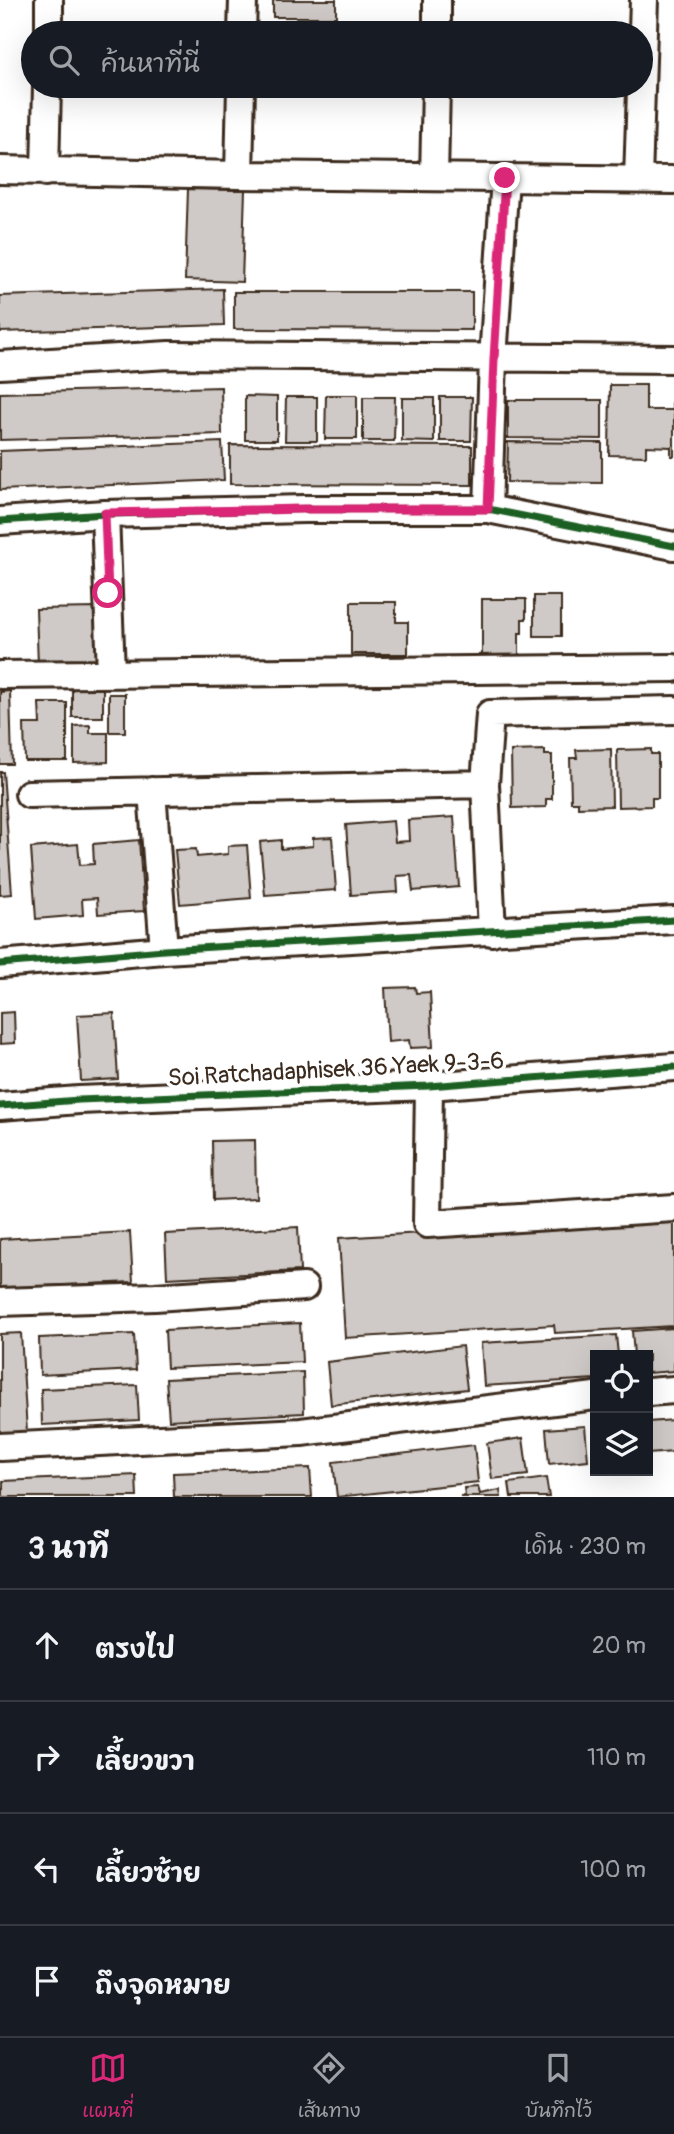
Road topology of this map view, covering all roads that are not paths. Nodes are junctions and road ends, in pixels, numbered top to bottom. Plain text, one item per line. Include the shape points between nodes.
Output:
1 (49, 0) edge
2 (243, 0) edge
3 (437, 0) edge
4 (643, 0) edge
5 (48, 21) edge
6 (242, 21) edge
7 (437, 21) edge
8 (642, 21) edge
9 (47, 98) edge
10 (241, 98) edge
11 (436, 98) edge
12 (640, 98) edge
13 (0, 170) edge
14 (46, 172) junction
15 (239, 176) junction
16 (434, 177) junction
17 (505, 178) junction
18 (638, 179) junction
19 (674, 180) edge
20 (494, 359) junction
21 (674, 359) edge
22 (0, 365) edge
23 (488, 509) junction
24 (105, 513) junction
25 (0, 521) edge
26 (674, 546) edge
27 (674, 668) edge
28 (111, 673) junction
29 (0, 675) edge
30 (674, 710) edge
31 (485, 784) junction
32 (152, 791) junction
33 (29, 794) dead end
34 (674, 920) edge
35 (492, 932) junction
36 (164, 950) junction
37 (0, 964) edge
38 (674, 1067) edge
39 (429, 1086) junction
40 (0, 1106) edge
41 (674, 1208) edge
42 (304, 1287) dead end
43 (0, 1301) edge
44 (674, 1390) edge
45 (653, 1392) edge
46 (590, 1397) edge
47 (0, 1447) edge

1 - 5 street
2 - 6 street
3 - 7 street
4 - 8 street
9 - 14 street
10 - 15 street
11 - 16 street
12 - 18 street
13 - 14 street
14 - 15 street
15 - 16 street
16 - 17 street
17 - 18 street
17 - 20 street
18 - 19 street
20 - 21 street
20 - 22 street via 169,355
20 - 23 street
23 - 24 street
23 - 26 street
24 - 25 street
24 - 28 street
27 - 28 street
28 - 29 street
30 - 31 street via 490,714
31 - 32 street
31 - 35 street
32 - 33 street
32 - 36 street
34 - 35 street
35 - 36 street
36 - 37 street
38 - 39 street, Soi Ratchadaphisek 36 Yaek 9-3-6
39 - 40 street, Soi Ratchadaphisek 36 Yaek 9-3-6
39 - 41 street via 427,1224
42 - 43 street
44 - 45 street
46 - 47 street via 301,1432

